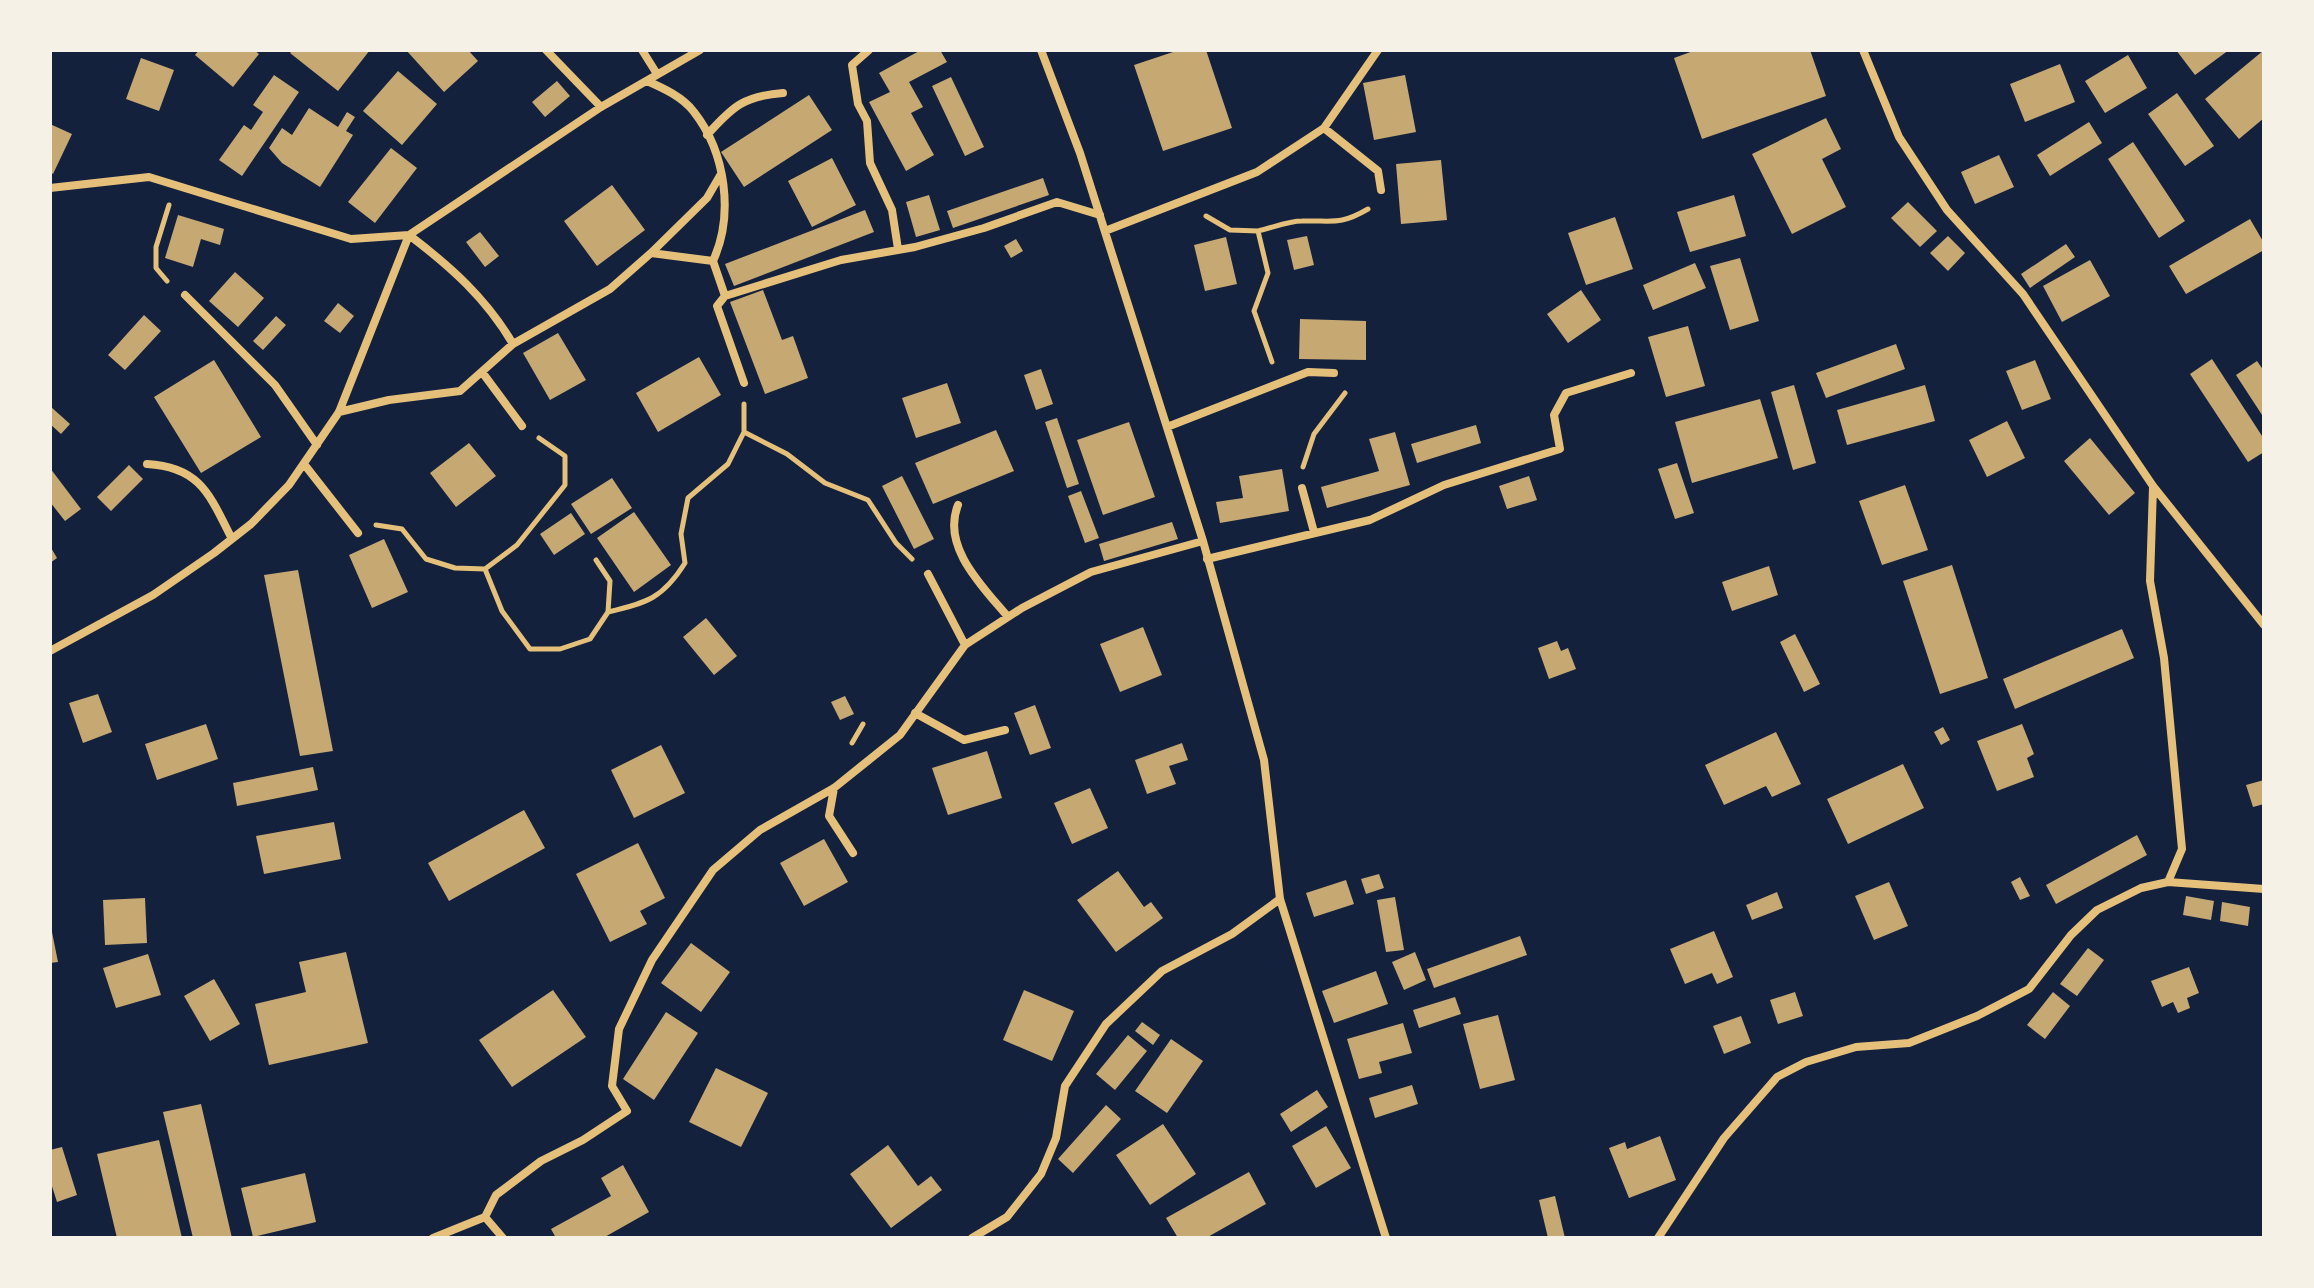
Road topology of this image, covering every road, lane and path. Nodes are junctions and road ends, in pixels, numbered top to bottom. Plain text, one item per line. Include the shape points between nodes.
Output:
1 (546, 50) edge
2 (642, 50) edge
3 (700, 50) edge
4 (869, 50) edge
5 (1041, 50) edge
6 (1378, 50) edge
7 (1863, 50) edge
8 (657, 74) junction
9 (647, 81) junction
10 (783, 93) dead end
11 (601, 107) junction
12 (1324, 128) junction
13 (707, 135) junction
14 (721, 174) junction
15 (176, 185) junction
16 (50, 188) edge
17 (1381, 190) joint
18 (1200, 196) junction
19 (1100, 215) junction
20 (1105, 231) junction
21 (1258, 231) junction
22 (409, 235) junction
23 (898, 249) junction
24 (651, 253) junction
25 (713, 261) junction
26 (185, 295) joint
27 (725, 296) junction
28 (513, 344) junction
29 (482, 372) junction
30 (1334, 373) joint
31 (1631, 373) dead end
32 (1279, 381) junction
33 (744, 383) joint
34 (339, 412) junction
35 (522, 426) joint
36 (1167, 427) junction
37 (744, 432) junction
38 (317, 445) junction
39 (147, 464) dead end
40 (304, 464) junction
41 (2153, 486) junction
42 (1302, 488) joint
43 (958, 505) dead end
44 (1314, 532) junction
45 (358, 533) joint
46 (232, 539) junction
47 (1203, 541) junction
48 (1207, 559) junction
49 (596, 560) dead end
50 (485, 569) junction
51 (928, 574) joint
52 (608, 612) junction
53 (1008, 617) junction
54 (2264, 625) edge
55 (965, 645) junction
56 (50, 651) edge
57 (915, 713) junction
58 (1005, 730) dead end
59 (834, 788) junction
60 (853, 853) dead end
61 (2168, 882) junction
62 (2264, 889) edge
63 (1280, 899) junction
64 (485, 1217) junction
65 (433, 1238) edge
66 (503, 1238) edge
67 (972, 1238) edge
68 (1386, 1238) edge
69 (1658, 1238) edge

1 - 11 street
2 - 8 street
3 - 8 street
4 - 23 street via 852,65 858,104 867,121 870,163 892,210
5 - 19 street
6 - 12 street
7 - 41 street via 1899,137 1947,210 2023,294
8 - 9 street
9 - 11 street
9 - 13 street via 693,110
10 - 13 street via 758,95 733,106
11 - 22 street
12 - 17 street via 1378,171
12 - 18 street via 1257,172
13 - 14 street
14 - 24 street via 707,198
14 - 25 street via 725,235
15 - 16 street via 149,177
15 - 22 street via 351,239
15 - 26 path via 156,247 156,268
17 - 21 path via 1381,200 1348,220 1300,220
18 - 20 street
18 - 21 path via 1207,220 1230,230
19 - 20 street
19 - 23 street via 1057,202 984,228
20 - 36 street
21 - 32 path via 1268,273 1254,311
22 - 28 street via 455,269 494,311
22 - 34 street
23 - 27 street via 841,260
24 - 25 street
24 - 28 street via 610,289
25 - 27 street
26 - 38 street via 275,385
27 - 33 street via 717,306
28 - 29 street
29 - 34 street via 460,391
29 - 35 street
30 - 32 street via 1308,372
30 - 42 path via 1347,391 1314,434 1301,472
31 - 44 street via 1566,393 1554,415 1560,449 1444,485 1370,520
32 - 36 street
33 - 37 path
34 - 38 street
35 - 50 path via 565,456 565,485 517,545
36 - 47 street
37 - 51 path via 787,454 825,483 868,500 896,543
37 - 52 path via 728,464 688,498 681,534 685,563 670,587 644,604
38 - 40 street
39 - 46 street via 173,465 206,489
40 - 45 street
40 - 46 street
41 - 54 street
41 - 61 street via 2150,581 2164,658 2182,849
42 - 44 street
43 - 53 street via 952,520 965,565
44 - 48 street
45 - 50 path via 374,525 402,529 426,559 455,568
46 - 56 street via 153,595
47 - 48 street
47 - 53 street via 1091,572
48 - 63 street via 1264,760
49 - 52 path via 610,581
50 - 52 path via 502,611 530,649 560,649 590,639
51 - 55 street
53 - 55 street
55 - 57 street
57 - 58 street via 964,740
57 - 59 street via 900,735
59 - 60 street via 829,816
59 - 64 street via 760,830 713,870 673,926 619,1029 612,1086 627,1111 541,1161 496,1195
61 - 62 street
61 - 69 street via 2141,888 2097,910 2029,989 1977,1016 1909,1043 1856,1047 1777,1077 1724,1138
63 - 67 street via 1232,934 1162,971 1106,1024 1065,1086 1056,1138 1041,1174 1007,1217
63 - 68 street
64 - 65 street
64 - 66 street

